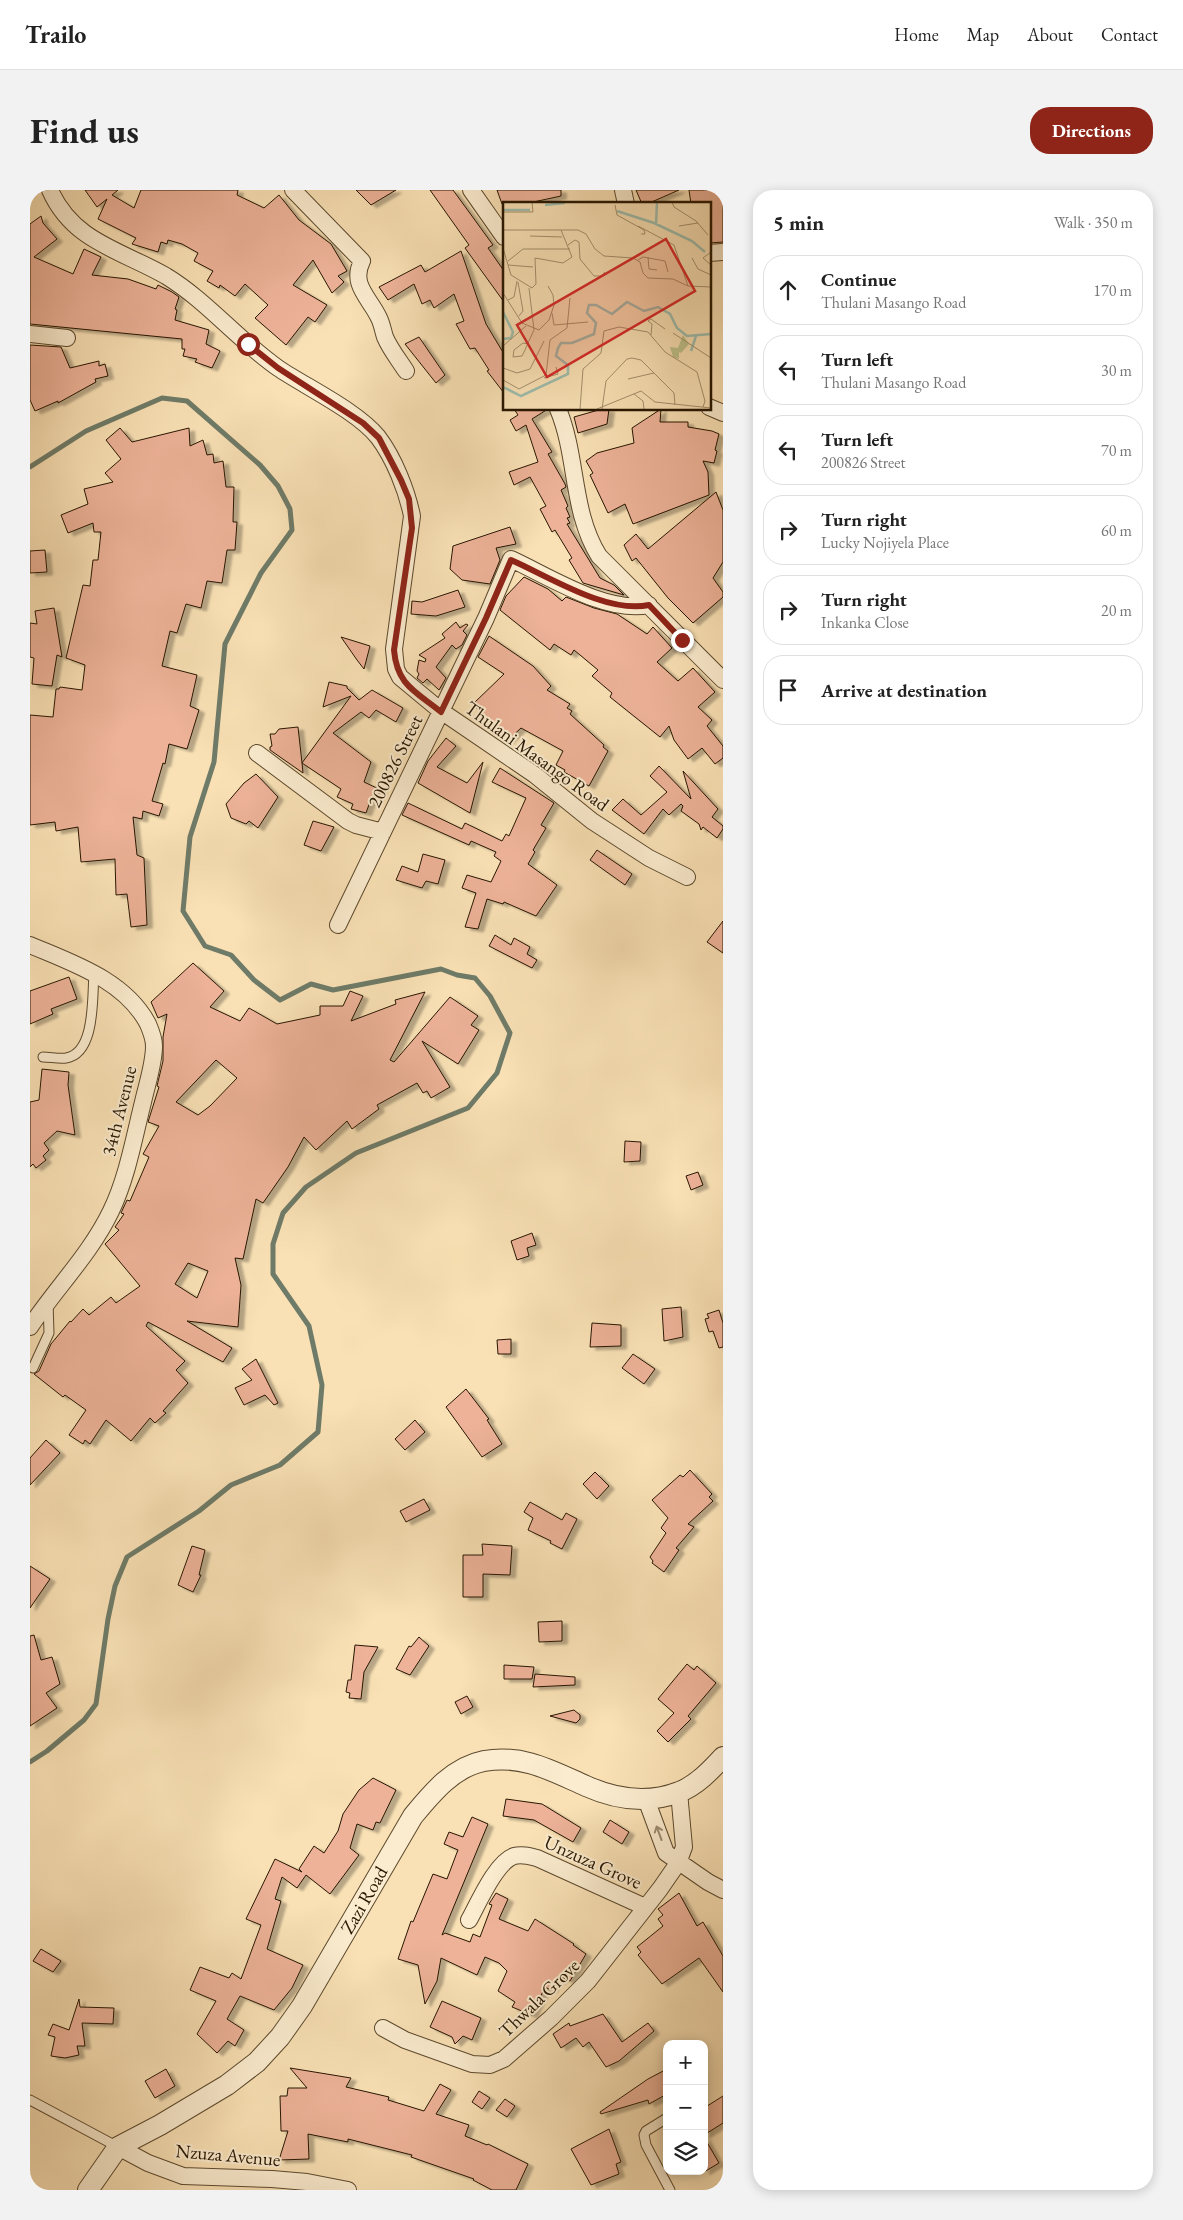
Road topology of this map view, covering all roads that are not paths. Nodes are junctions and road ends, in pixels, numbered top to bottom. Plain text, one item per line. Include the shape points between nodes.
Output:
1 (50, 190) edge
2 (292, 190) edge
3 (471, 190) edge
4 (503, 236) edge
5 (723, 252) edge
6 (710, 253) edge
7 (30, 334) edge
8 (67, 338) dead end
9 (406, 371) dead end
10 (710, 407) edge
11 (558, 410) edge
12 (723, 413) edge
13 (649, 605) junction
14 (723, 680) edge
15 (441, 712) junction
16 (257, 753) dead end
17 (383, 832) junction
18 (687, 877) dead end
19 (338, 925) dead end
20 (30, 945) edge
21 (94, 974) junction
22 (43, 1057) dead end
23 (48, 1302) junction
24 (30, 1326) edge
25 (33, 1368) dead end
26 (723, 1757) edge
27 (679, 1792) junction
28 (646, 1799) junction
29 (678, 1863) junction
30 (723, 1890) edge
31 (645, 1907) junction
32 (469, 1920) dead end
33 (383, 2028) dead end
34 (30, 2100) edge
35 (663, 2120) edge
36 (118, 2147) junction
37 (88, 2190) edge
38 (348, 2190) edge
39 (670, 2190) edge

1 - 15 street, Thulani Masango Road via 66,217 84,234 168,277 262,356 363,423 379,438 401,480 412,516 394,650 396,669 406,683
2 - 9 street via 362,261 358,268 359,285 380,318 388,342
3 - 4 street
5 - 6 street
7 - 8 street
10 - 12 street
11 - 13 street via 571,450 581,513 592,544 599,556
13 - 14 street
13 - 15 street, 200826 Street via 636,608 605,603 511,560
15 - 17 street, 200826 Street
15 - 18 street, Thulani Masango Road via 535,775 592,821 649,858
16 - 17 street via 348,821
17 - 19 street, 200826 Street
20 - 21 street, 34th Avenue
21 - 22 lane via 88,1036 82,1047 67,1058
21 - 23 street, 34th Avenue via 120,991 144,1017 152,1034 152,1062 131,1152 111,1211
23 - 24 street, 34th Avenue
23 - 25 lane via 49,1333
26 - 27 street via 706,1774
27 - 28 street, Zazi Road
27 - 29 street, Thwala Grove via 684,1847
29 -> 28 street via 666,1854
28 - 36 street, Zazi Road via 609,1795 541,1765 513,1760 483,1761 455,1774 434,1791 413,1816 302,2006 280,2037 257,2062 227,2085
29 - 30 street
29 - 31 street, Thwala Grove
31 - 32 street, Unzuza Grove via 523,1854 502,1865
31 - 33 street, Thwala Grove via 588,1981 504,2059 490,2064 472,2064 405,2040
34 - 36 lane, Nzuza Avenue
35 - 39 lane via 644,2135
36 - 37 street
36 - 38 street, Nzuza Avenue via 183,2176 272,2179

